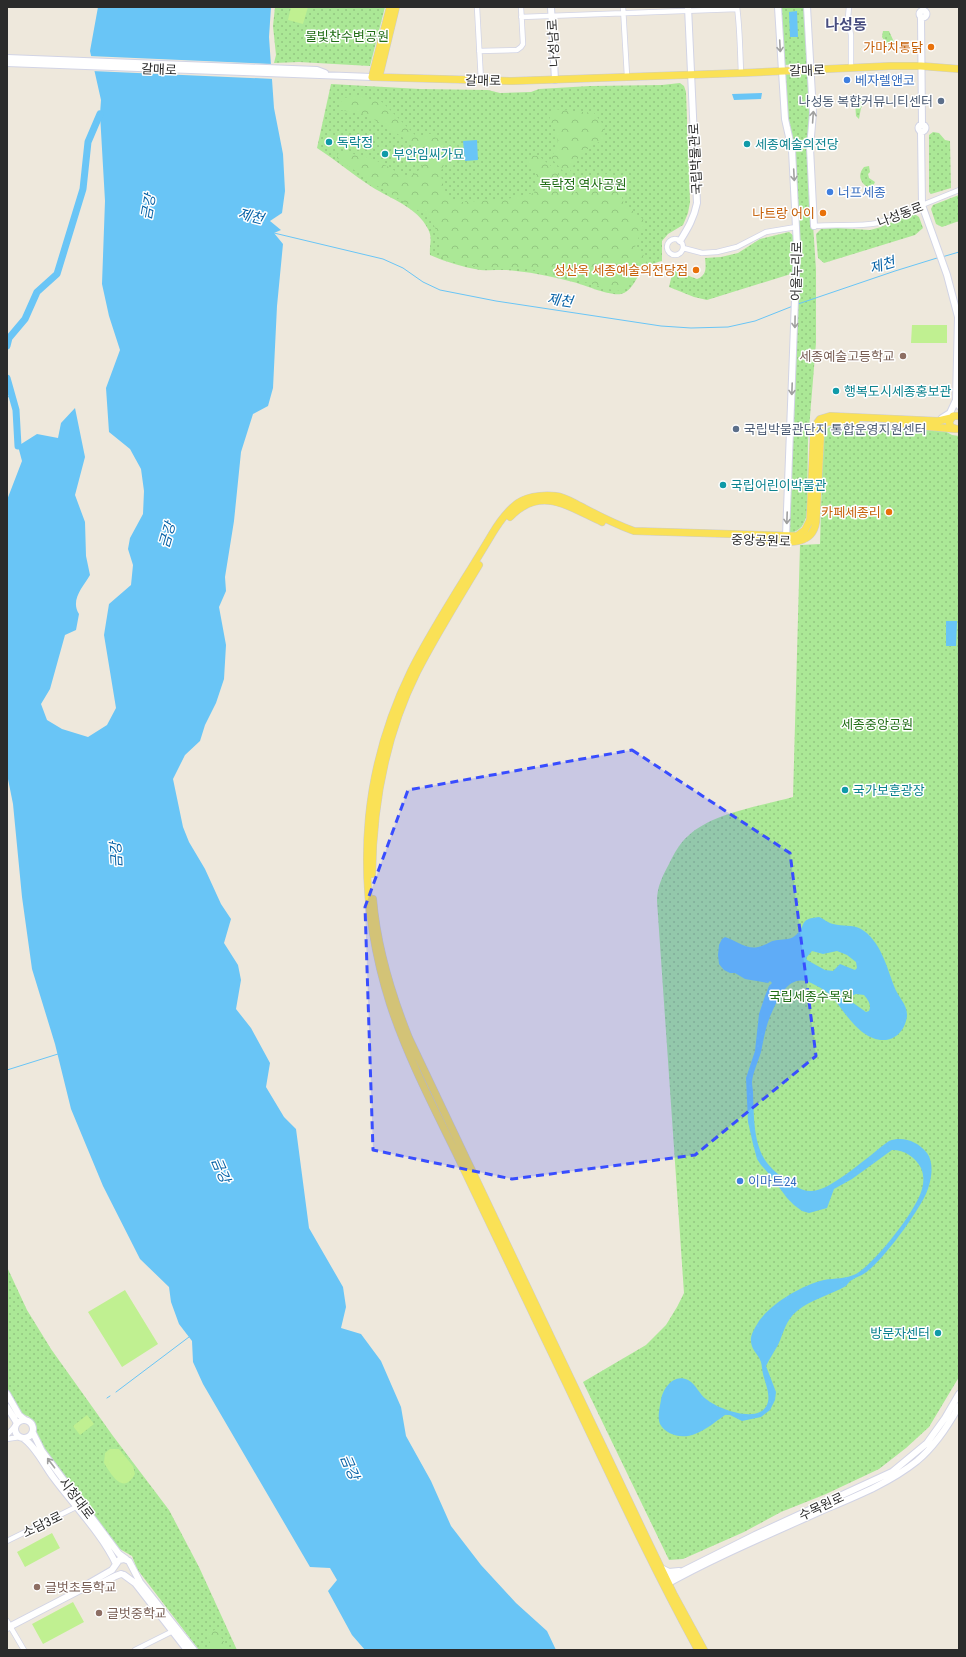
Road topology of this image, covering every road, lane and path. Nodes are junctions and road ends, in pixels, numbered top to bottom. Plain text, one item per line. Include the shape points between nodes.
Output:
1 (390, 7) edge
2 (396, 7) edge
3 (477, 7) edge
4 (521, 7) edge
5 (551, 7) edge
6 (623, 7) edge
7 (778, 7) edge
8 (807, 7) edge
9 (849, 7) edge
10 (737, 8) edge
11 (688, 9) edge
12 (921, 12) edge
13 (624, 14) junction
14 (552, 15) junction
15 (521, 17) junction
16 (479, 51) junction
17 (7, 58) edge
18 (7, 63) edge
19 (921, 66) junction
20 (851, 68) junction
21 (959, 69) edge
22 (782, 70) junction
23 (811, 70) junction
24 (317, 73) junction
25 (741, 73) junction
26 (691, 74) junction
27 (627, 76) junction
28 (376, 77) junction
29 (555, 80) junction
30 (481, 81) junction
31 (959, 190) edge
32 (922, 206) junction
33 (814, 226) joint
34 (796, 228) junction
35 (680, 240) junction
36 (683, 248) junction
37 (957, 403) edge
38 (955, 416) edge
39 (936, 420) junction
40 (955, 428) edge
41 (542, 498) junction
42 (494, 535) junction
43 (786, 536) junction
44 (7, 1394) edge
45 (959, 1394) edge
46 (959, 1406) edge
47 (7, 1407) edge
48 (24, 1419) junction
49 (16, 1425) junction
50 (33, 1433) junction
51 (7, 1435) edge
52 (22, 1438) junction
53 (7, 1439) edge
54 (76, 1507) junction
55 (7, 1541) edge
56 (126, 1559) junction
57 (116, 1565) junction
58 (131, 1566) junction
59 (661, 1568) junction
60 (682, 1573) junction
61 (123, 1574) junction
62 (665, 1583) junction
63 (84, 1588) junction
64 (674, 1595) junction
65 (8, 1625) edge
66 (173, 1631) junction
67 (24, 1650) edge
68 (135, 1650) edge
69 (187, 1650) edge
70 (194, 1650) edge
71 (698, 1650) edge
72 (704, 1650) edge

1 - 28 main road
2 - 28 main road
3 - 16 street
4 - 15 street
5 - 14 street, 나성남로
6 - 13 street
7 -> 22 street, 어울누리로
8 - 23 street, 어울누리로
9 - 20 street
10 - 11 street
10 - 25 street
11 - 13 street
11 - 26 street, 국립박물관로
12 - 19 street
13 - 14 street
13 - 27 street
14 - 15 street
14 - 29 street, 나성남로
15 - 16 street via 521,47 517,50
16 - 30 street
17 - 24 street, 갈매로
18 - 24 street, 갈매로
19 - 20 main road, 갈매로
19 - 21 main road, 갈매로
19 - 32 street via 922,125 918,129 921,132
20 - 23 main road, 갈매로
22 - 23 main road, 갈매로
22 - 25 main road, 갈매로
22 -> 34 street, 어울누리로 via 785,119 792,150
33 -> 23 street, 어울누리로 via 810,148 814,113
24 - 28 street, 갈매로
25 - 26 main road, 갈매로
26 - 27 main road, 갈매로
26 - 35 street, 국립박물관로 via 697,203 695,215
27 - 29 main road, 갈매로
28 - 30 main road, 갈매로
29 - 30 main road, 갈매로
31 - 32 street, 나성동로
32 - 33 street, 나성동로 via 878,223
32 - 37 street via 939,251 958,317
34 - 36 street via 766,232 737,247 717,252
34 -> 43 street, 어울누리로
35 - 36 street
35 - 36 street via 671,240 668,249 670,253 675,254 680,253
37 - 38 street
37 - 39 street via 948,416
38 - 39 main road, 중앙공원로 via 942,421
38 - 40 main road via 949,422
39 - 43 main road, 중앙공원로 via 830,416 820,419 814,427 810,520 801,534
40 - 41 main road, 중앙공원로 via 914,423 830,421 823,424 820,434 815,527 809,537 801,541 633,534 622,532 565,504
41 - 42 main road via 504,519
41 - 43 main road, 중앙공원로 via 557,496 618,526 634,531
42 - 59 main road via 417,673 387,750 377,797 372,850 372,878 379,942 396,1006 422,1069
42 - 62 main road via 412,670 382,749 373,789 367,849 369,907 374,943 391,1007 418,1072
44 - 48 street
45 - 60 street, 수목원로 via 946,1418 927,1443 892,1472
46 - 60 street, 수목원로 via 943,1434 931,1447 918,1460 889,1480
47 - 49 street
48 - 49 street
48 - 50 street via 33,1425
49 - 51 street
49 - 52 street via 15,1433
50 - 52 street via 30,1437
56 -> 50 street, 시청대로 via 118,1554 46,1457
52 - 53 street
52 - 54 street, 시청대로 via 29,1443
54 - 55 street, 소담3로
54 - 57 street, 시청대로 via 107,1548
56 - 57 street via 119,1560
56 - 58 street
57 - 61 street via 117,1571
57 - 63 street
58 - 61 street via 129,1572
58 - 70 street via 140,1582
59 - 60 street via 669,1572
59 - 62 main road
60 - 62 street, 수목원로
60 - 64 street via 674,1584
61 - 63 street via 89,1589
61 - 66 street via 135,1583
62 - 64 main road
62 - 71 main road
63 - 65 street
64 - 72 main road
65 - 67 street
66 - 68 street
66 - 69 street

